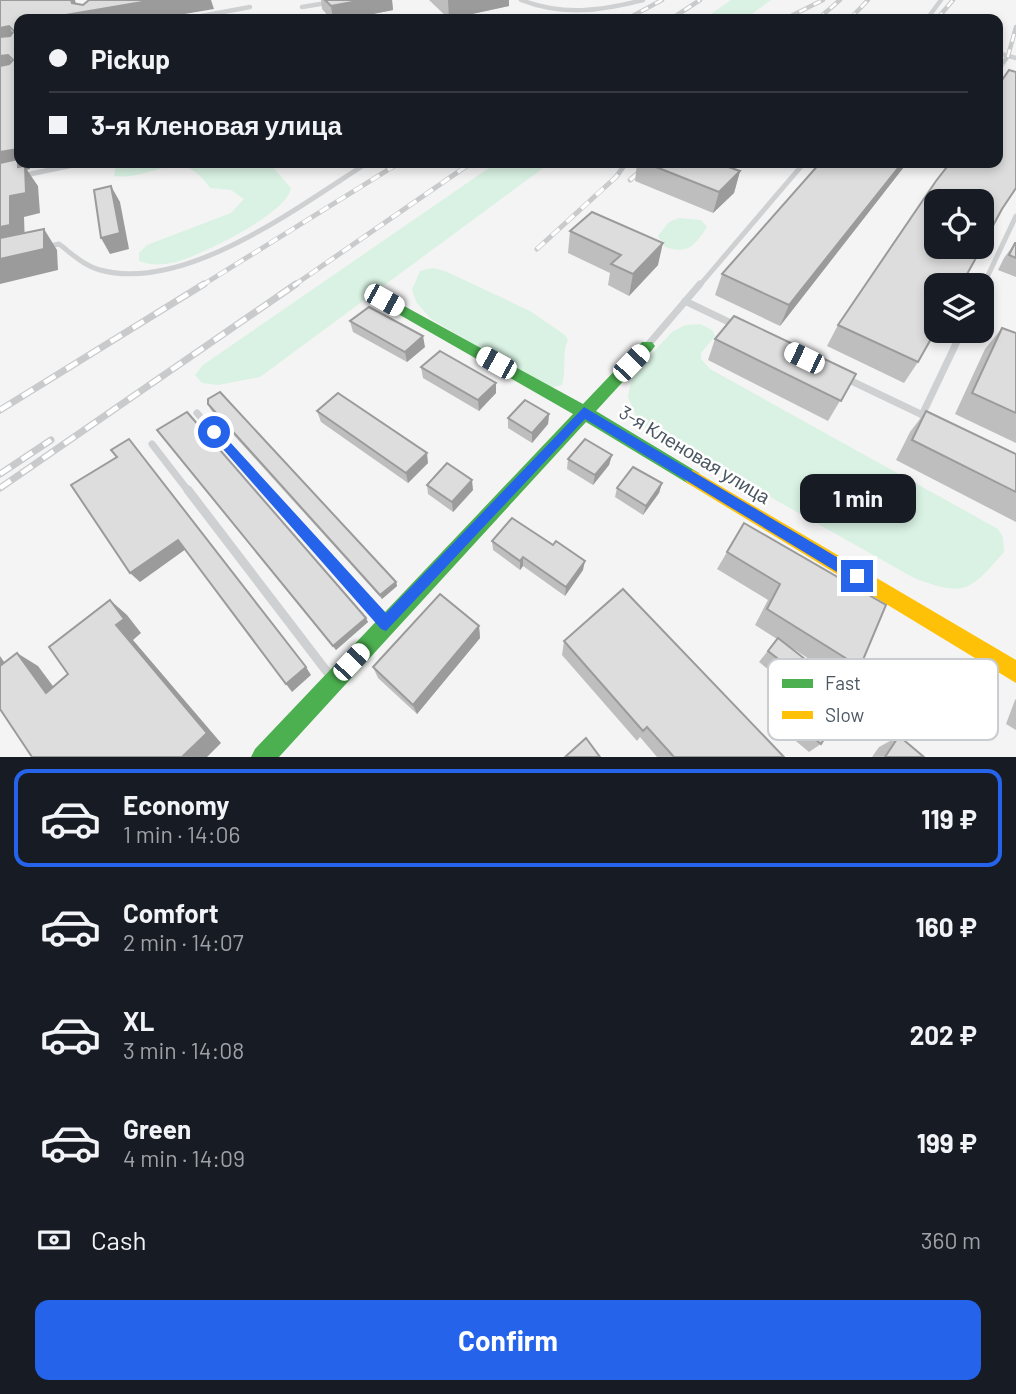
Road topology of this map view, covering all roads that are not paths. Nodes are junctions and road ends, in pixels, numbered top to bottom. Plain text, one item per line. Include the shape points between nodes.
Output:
1 (345, 0) edge
2 (521, 0) edge
3 (643, 0) edge
4 (302, 6) dead end
5 (250, 7) dead end
6 (212, 14) edge
7 (59, 168) edge
8 (359, 168) edge
9 (800, 168) edge
10 (12, 178) edge
11 (1015, 220) edge
12 (35, 249) edge
13 (989, 273) edge
14 (384, 300) dead end
15 (685, 302) junction
16 (747, 331) edge
17 (956, 343) edge
18 (647, 346) joint
19 (835, 373) edge
20 (584, 412) junction
21 (197, 413) dead end
22 (922, 415) junction
23 (934, 421) edge
24 (152, 444) dead end
25 (386, 624) junction
26 (994, 659) edge
27 (998, 661) edge
28 (1016, 672) edge
29 (334, 681) junction
30 (263, 757) edge

1 - 4 lane
2 - 3 lane via 556,12 610,9
5 - 6 lane
7 - 10 lane
8 - 12 lane via 270,224 174,269 131,275 100,270 59,244
9 - 15 lane
11 - 13 lane
14 - 20 street, 3-я Кленовая улица
15 - 16 lane
15 - 18 lane
17 - 22 lane
18 - 20 street
19 - 22 lane
20 - 25 street
20 - 26 street, 3-я Кленовая улица
21 - 25 lane
22 - 23 lane
24 - 29 lane
25 - 29 street
27 - 28 street, 3-я Кленовая улица
29 - 30 street

